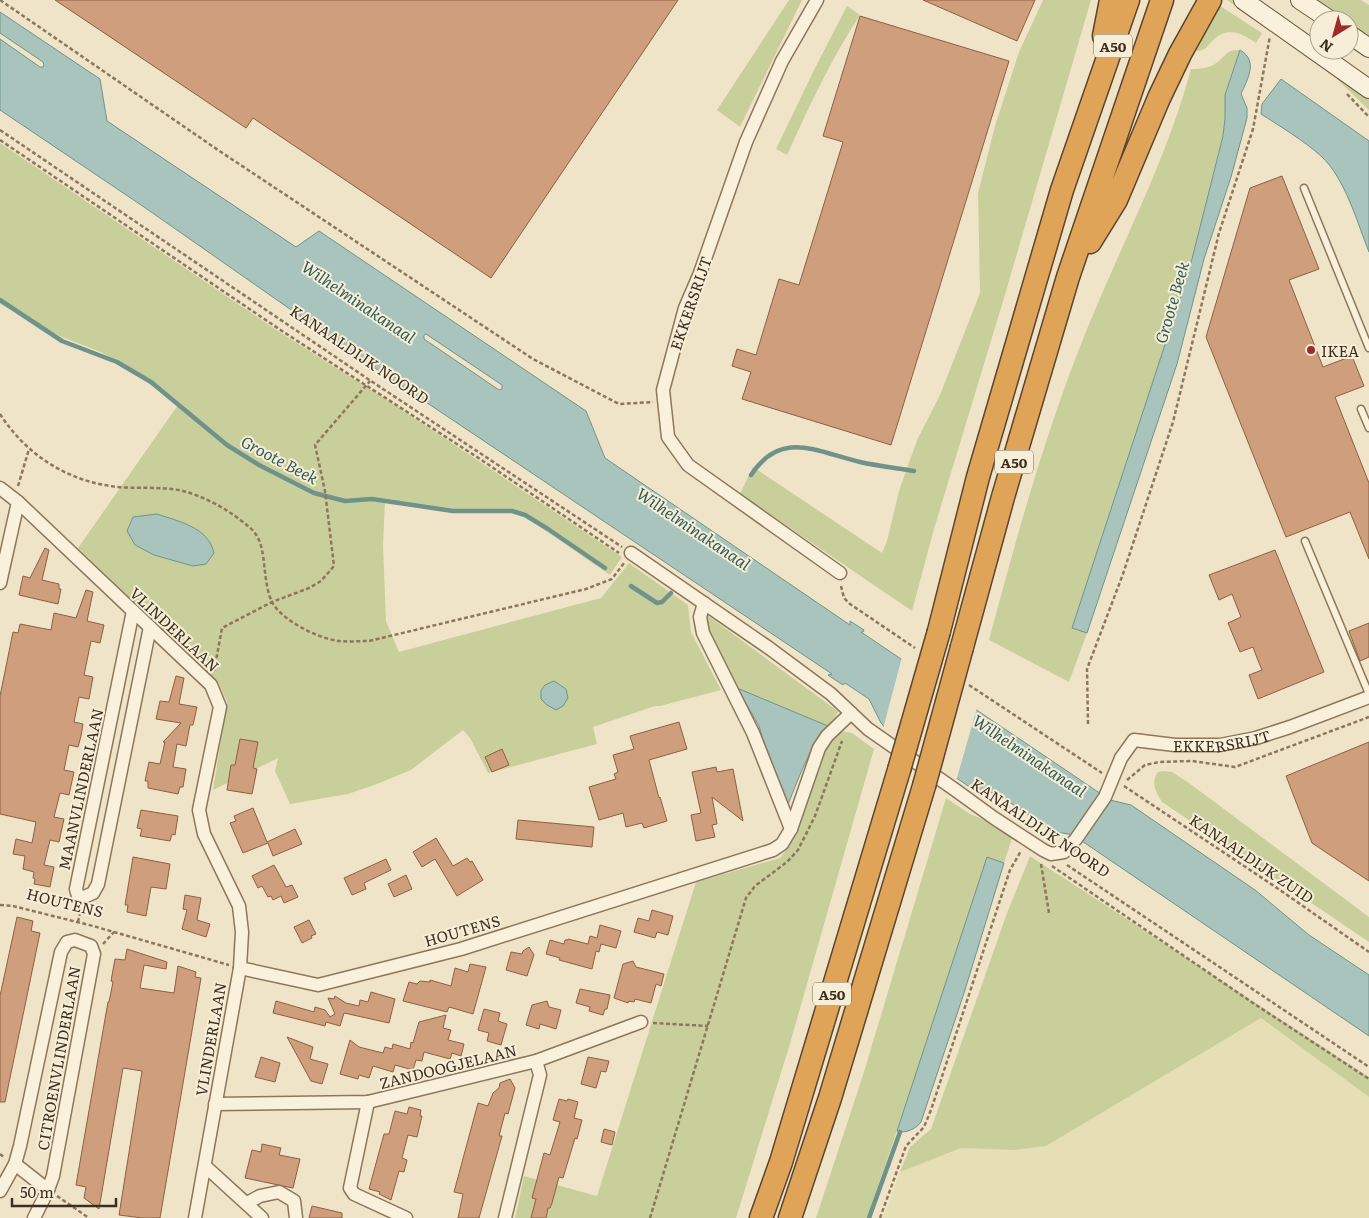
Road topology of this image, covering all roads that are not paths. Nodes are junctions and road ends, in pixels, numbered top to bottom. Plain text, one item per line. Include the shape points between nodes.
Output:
1 (817, 0) edge
2 (1111, 0) edge
3 (1128, 0) edge
4 (1162, 0) edge
5 (1243, 0) edge
6 (1300, 0) edge
7 (1205, 8) edge
8 (1315, 10) edge
9 (1369, 89) edge
10 (1096, 92) junction
11 (1304, 188) dead end
12 (1068, 277) junction
13 (1369, 348) edge
14 (1361, 409) dead end
15 (1369, 428) edge
16 (0, 489) edge
17 (16, 500) junction
18 (1305, 541) dead end
19 (626, 555) road end
20 (840, 573) dead end
21 (0, 583) edge
22 (704, 603) junction
23 (133, 611) junction
24 (150, 627) junction
25 (1369, 696) edge
26 (851, 714) junction
27 (791, 829) junction
28 (1047, 852) joint
29 (240, 968) junction
30 (641, 1022) road end
31 (536, 1061) junction
32 (368, 1102) junction
33 (215, 1104) junction
34 (14, 1164) junction
35 (205, 1166) junction
36 (48, 1190) junction
37 (0, 1191) edge
38 (247, 1203) junction
39 (34, 1218) edge
40 (195, 1218) edge
41 (262, 1218) edge
42 (296, 1218) edge
43 (406, 1218) edge
44 (505, 1218) edge
45 (762, 1218) edge
46 (790, 1218) edge

1 - 20 street, EKKERSRIJT via 782,61 746,142 685,308 663,390 668,436 688,466
2 - 10 highway, A50
3 - 10 highway, A50
4 - 12 highway, A50
5 - 9 main road
6 - 8 main road
7 - 12 highway, A50 via 1163,89 1116,200
10 - 45 highway, A50, bridge via 1062,190 978,478 899,770
11 - 13 lane
12 - 46 highway, A50, bridge via 1003,497 924,786 830,1098
14 - 15 lane
16 - 17 street, VLINDERLAAN
17 - 21 street
17 - 23 street, VLINDERLAAN
18 - 25 lane
19 - 22 street, KANAALDIJK NOORD
22 - 26 street, KANAALDIJK NOORD via 832,694
22 - 27 street via 700,617 703,633 752,732
23 - 24 street, VLINDERLAAN
23 - 24 street, MAANVLINDERLAAN via 76,888 78,896 84,897 93,892 98,884
24 - 29 street, VLINDERLAAN via 211,685 220,707 199,810 204,834 239,906 242,932
25 - 28 street, EKKERSRIJT via 1290,727 1220,745 1175,745 1134,740 1121,758 1105,797 1076,839 1064,852
26 - 27 street, HOUTENS via 819,748
26 - 28 street, KANAALDIJK NOORD via 1027,841
27 - 29 street, HOUTENS via 782,844 773,850 461,948 318,985
29 - 33 street, VLINDERLAAN
30 - 31 street, ZANDOOGJELAAN
31 - 32 street, ZANDOOGJELAAN
31 - 44 street, ZANDOOGJELAAN via 540,1075
32 - 33 street, ZANDOOGJELAAN
32 - 43 street, ZANDOOGJELAAN via 350,1188 354,1194
33 - 35 street, VLINDERLAAN
34 - 36 street
34 - 36 street, CITROENVLINDERLAAN via 61,952 67,942 76,940 91,946 94,954
34 - 37 street, CITROENVLINDERLAAN
35 - 38 street
35 - 40 street, VLINDERLAAN
36 - 39 street, CITROENVLINDERLAAN
38 - 41 street
38 - 42 street via 279,1192 294,1201

